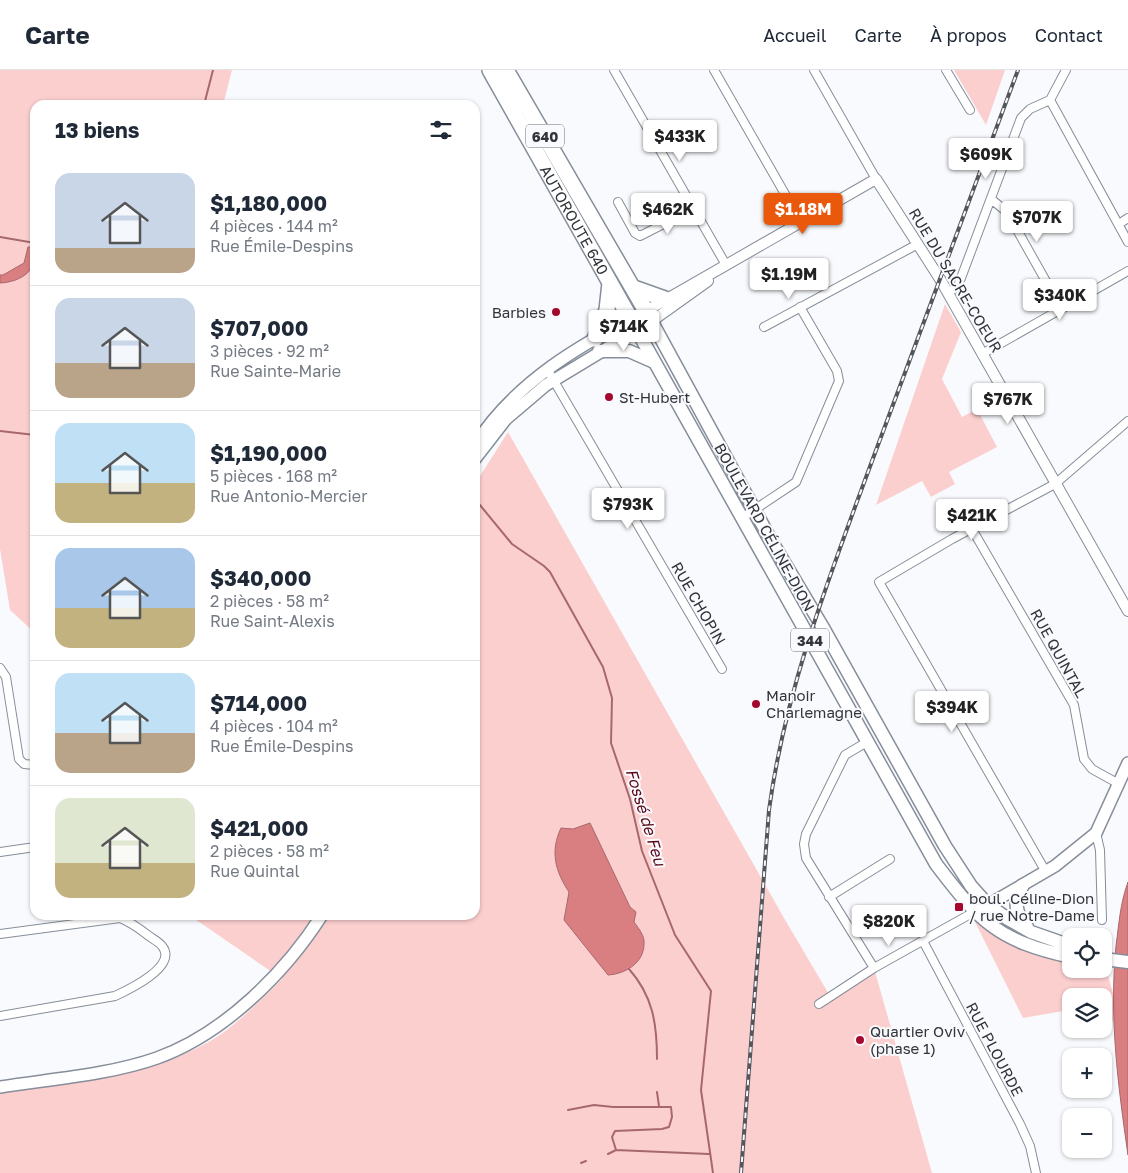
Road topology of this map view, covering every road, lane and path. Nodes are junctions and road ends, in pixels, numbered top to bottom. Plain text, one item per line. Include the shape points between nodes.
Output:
1 (490, 70) edge
2 (506, 70) edge
3 (614, 70) edge
4 (714, 70) edge
5 (814, 70) edge
6 (946, 70) edge
7 (1066, 70) edge
8 (1050, 100) junction
9 (970, 110) dead end
10 (876, 179) junction
11 (992, 199) junction
12 (618, 202) dead end
13 (694, 209) junction
14 (1128, 218) edge
15 (801, 222) junction
16 (1119, 224) junction
17 (1128, 242) edge
18 (918, 244) junction
19 (722, 268) junction
20 (1128, 271) edge
21 (610, 283) junction
22 (634, 288) junction
23 (948, 293) junction
24 (665, 300) junction
25 (800, 307) junction
26 (1060, 308) junction
27 (649, 316) junction
28 (634, 324) junction
29 (764, 327) dead end
30 (597, 345) junction
31 (982, 354) junction
32 (654, 362) junction
33 (547, 368) junction
34 (554, 379) junction
35 (509, 409) junction
36 (1128, 422) edge
37 (480, 440) edge
38 (480, 452) edge
39 (1055, 484) junction
40 (755, 511) junction
41 (742, 518) junction
42 (972, 529) junction
43 (1128, 612) edge
44 (0, 668) edge
45 (722, 669) dead end
46 (867, 742) junction
47 (1128, 763) edge
48 (30, 765) edge
49 (1119, 784) junction
50 (1096, 834) junction
51 (30, 848) edge
52 (0, 852) edge
53 (890, 859) dead end
54 (1046, 872) junction
55 (1023, 885) junction
56 (829, 897) junction
57 (988, 905) junction
58 (974, 912) junction
59 (105, 920) edge
60 (127, 920) edge
61 (318, 920) edge
62 (1102, 920) dead end
63 (0, 934) edge
64 (923, 941) junction
65 (1062, 943) edge
66 (1062, 943) edge
67 (1062, 954) edge
68 (1112, 960) edge
69 (1128, 962) edge
70 (874, 968) junction
71 (819, 1004) dead end
72 (0, 1016) edge
73 (0, 1087) edge
74 (1036, 1173) edge

1 - 21 highway, AUTOROUTE 640 / 640
2 - 22 highway, AUTOROUTE 640 / 640
3 - 13 street
4 - 15 street
5 - 10 street, RUE DU SACRE-COEUR
6 - 9 street
7 - 8 street
8 - 11 street via 1030,109 1021,118
8 - 16 street
10 - 15 street
10 - 18 street, RUE DU SACRE-COEUR
11 - 23 street via 958,286
11 - 26 street via 1007,212
12 - 13 street via 638,235 645,235
13 - 19 street
14 - 16 street
15 - 19 street
16 - 17 street
18 - 23 street, RUE DU SACRE-COEUR
18 - 25 street
19 - 24 street
19 - 27 street via 691,295
20 - 26 street
21 - 28 highway, AUTOROUTE 640 / 640
21 - 30 highway via 608,310
22 - 24 highway
22 - 27 highway, AUTOROUTE 640 / 640
23 - 31 street, RUE DU SACRE-COEUR
24 - 27 street
25 - 29 street
25 - 40 street via 837,371 839,381 798,480
26 - 31 street
27 - 28 main road
27 - 40 main road, BOULEVARD CÉLINE-DION / 344
28 - 30 main road
28 - 32 main road, BOULEVARD CÉLINE-DION
30 - 32 main road via 632,351
30 - 33 main road
30 - 34 main road
31 - 39 street, RUE DU SACRE-COEUR
32 - 41 main road, BOULEVARD CÉLINE-DION / 344
33 - 34 street, RUE CHOPIN
33 - 35 main road
34 - 35 main road
34 - 45 street, RUE CHOPIN
35 - 37 main road
35 - 38 main road
36 - 39 street
39 - 42 street
39 - 43 street, RUE DU SACRE-COEUR
40 - 41 street
40 - 57 main road, BOULEVARD CÉLINE-DION / 344 via 945,846 971,886
41 - 46 main road, BOULEVARD CÉLINE-DION / 344
42 - 49 street, RUE QUINTAL via 1074,705 1084,759 1092,769
42 - 54 street via 879,582
44 - 48 street via 6,677 19,759
46 - 56 street via 845,756 806,834 806,858
46 - 58 main road, BOULEVARD CÉLINE-DION / 344 via 936,864
47 - 49 main road
49 - 50 main road
50 - 54 main road
50 - 62 street via 1100,850
51 - 52 street
53 - 56 street
54 - 55 main road
55 - 57 main road
55 - 66 main road via 1015,903 1019,918 1028,927
56 - 70 street
57 - 58 main road
57 - 65 main road, BOULEVARD CÉLINE-DION via 1031,932
58 - 64 street
58 - 67 main road, BOULEVARD CÉLINE-DION via 1016,941
59 - 63 street
60 - 72 street via 162,945 164,959 154,974 115,996
61 - 73 main road via 257,994 188,1044 158,1058 135,1064
64 - 70 street
64 - 74 street, RUE PLOURDE via 1020,1124 1030,1146
68 - 69 main road
70 - 71 street

